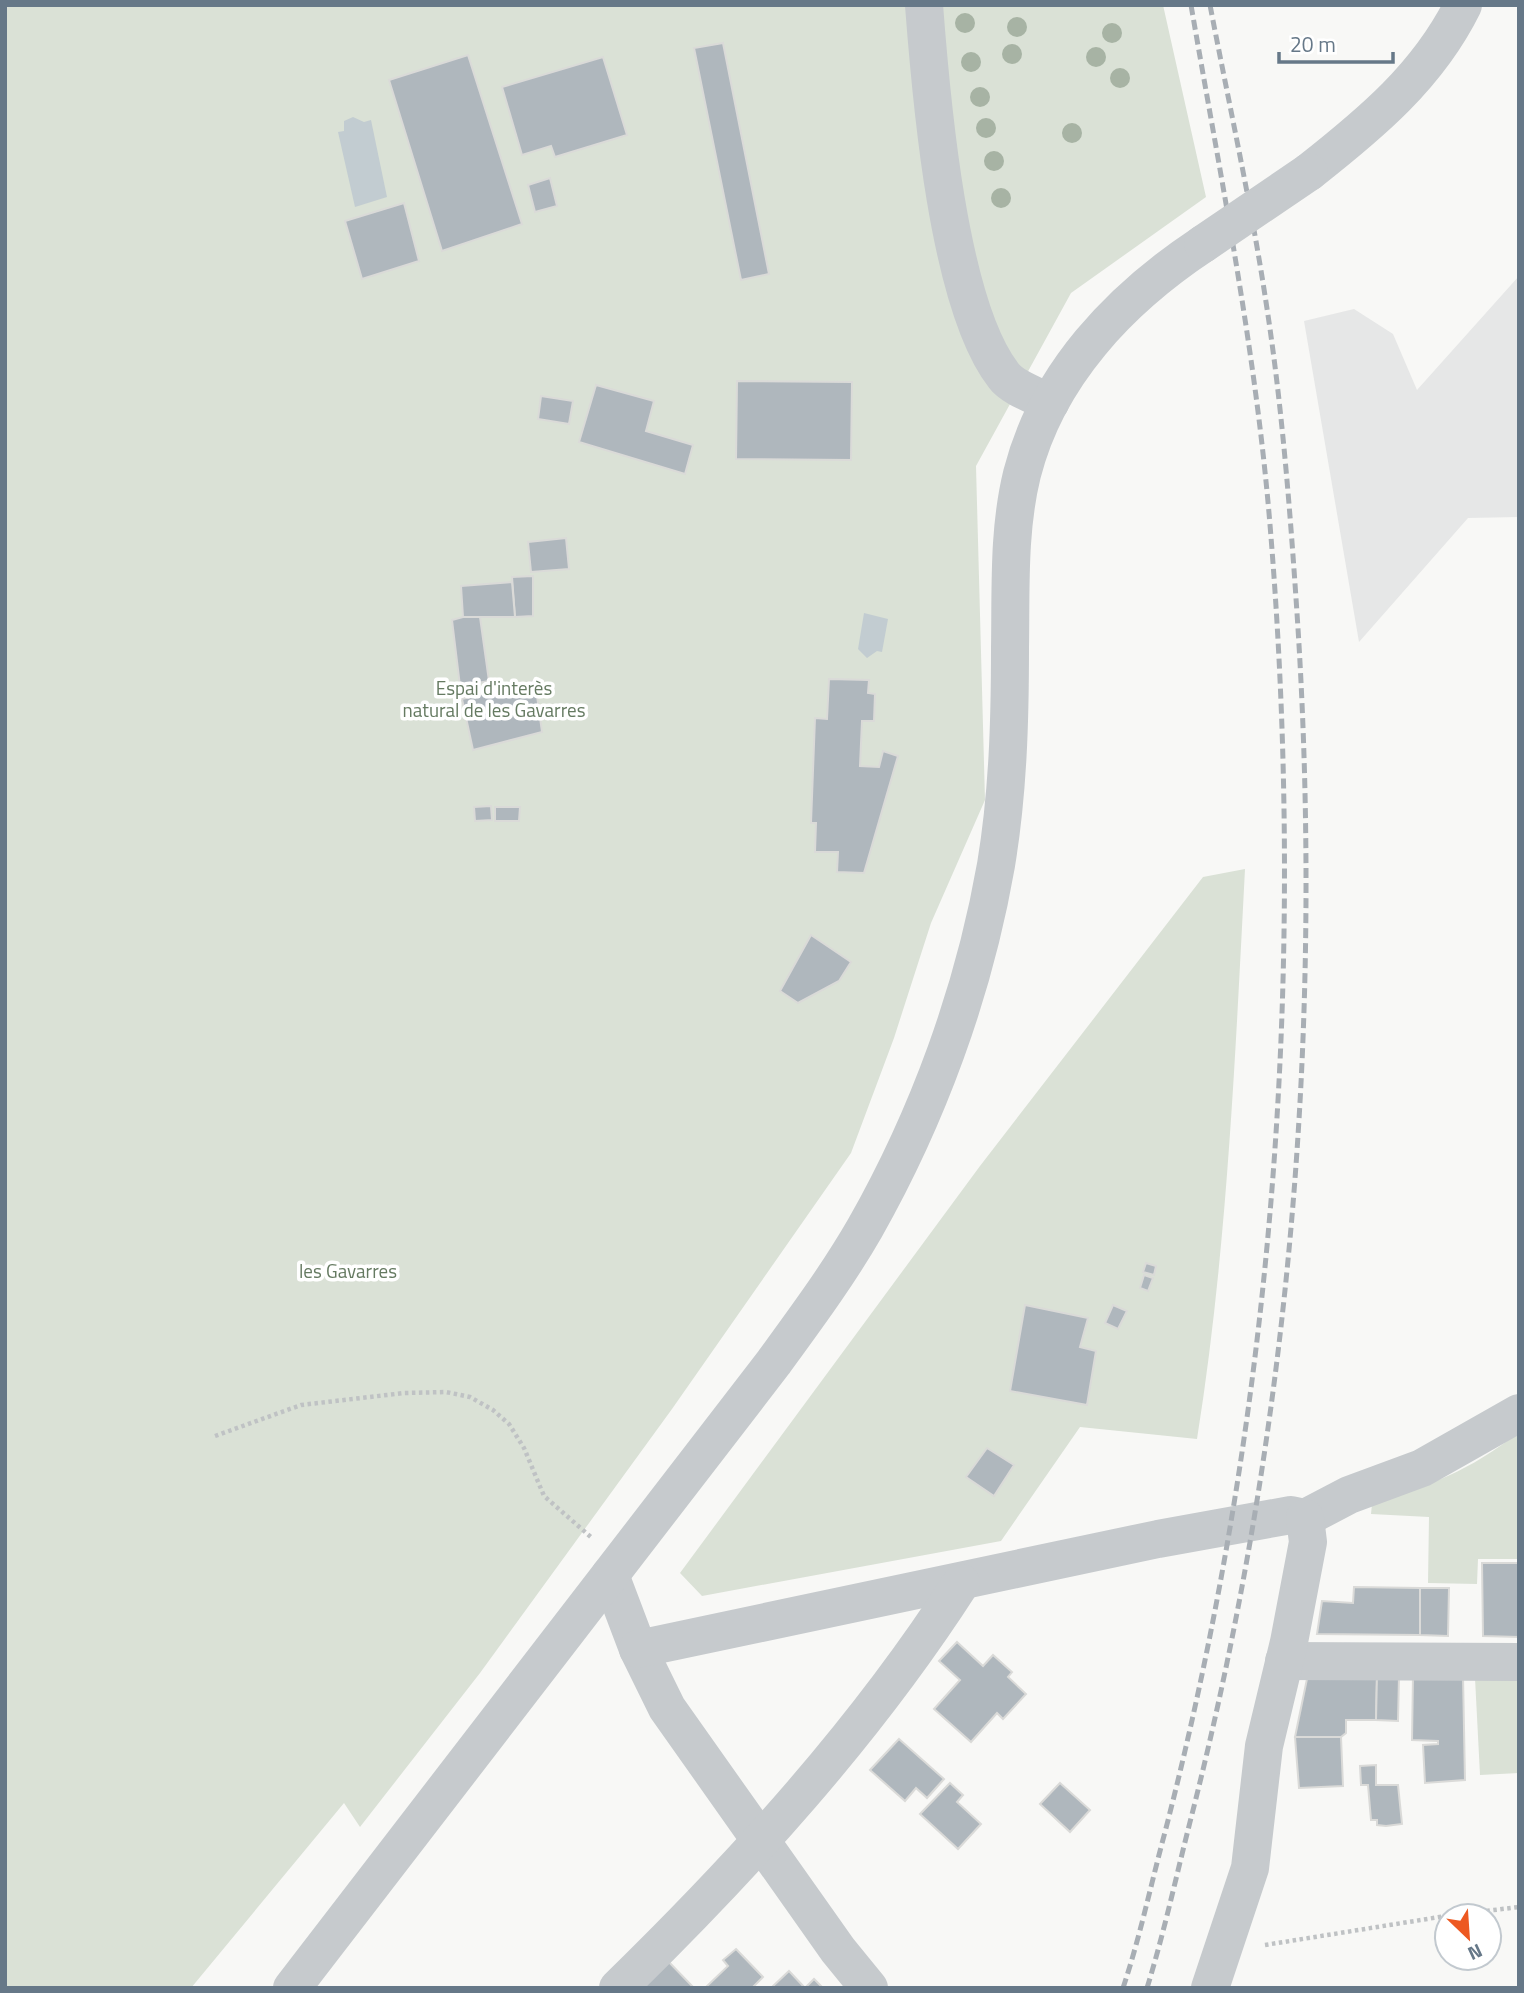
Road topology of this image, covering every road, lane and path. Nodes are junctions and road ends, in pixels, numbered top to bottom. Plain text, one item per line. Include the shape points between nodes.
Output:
1 (1463, 5) edge
2 (920, 13) edge
3 (1050, 403) junction
4 (1519, 1413) edge
5 (215, 1436) dead end
6 (1306, 1518) junction
7 (610, 1575) junction
8 (961, 1583) junction
9 (638, 1650) junction
10 (1284, 1661) junction
11 (1519, 1662) edge
12 (759, 1840) junction
13 (1519, 1907) edge
14 (1226, 1940) junction
15 (292, 1988) edge
16 (618, 1988) edge
17 (869, 1988) edge
18 (1210, 1988) edge

1 - 3 street, bridge via 1403,93 1309,172 1169,267 1127,303 1094,337
2 - 3 street via 947,200 974,319 1005,378
3 - 7 street via 1022,473 1014,515 1010,725 996,866 956,1020 934,1084 899,1165 828,1286
4 - 6 street via 1422,1468 1349,1495
5 - 7 path via 302,1405 404,1394 446,1392 470,1397 509,1424 544,1496 595,1541
6 - 8 street via 1292,1515 1158,1539
6 - 10 street via 1308,1542
7 - 9 street
7 - 15 street
8 - 9 street
8 - 12 street via 925,1639 853,1732
9 - 12 street via 667,1708
10 - 11 street
10 - 14 street via 1264,1746 1250,1868
12 - 16 street
12 - 17 street
13 - 14 path via 1259,1946
14 - 18 street

